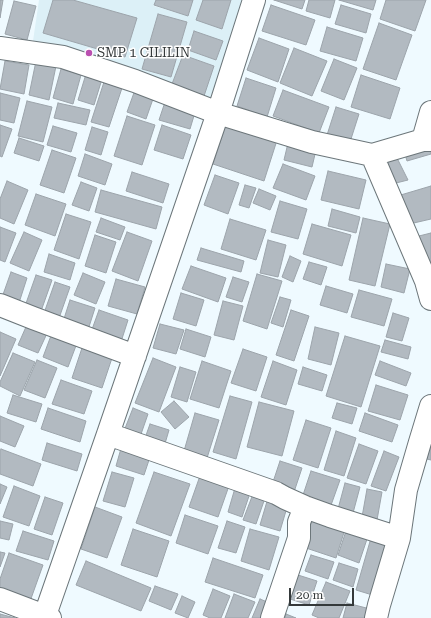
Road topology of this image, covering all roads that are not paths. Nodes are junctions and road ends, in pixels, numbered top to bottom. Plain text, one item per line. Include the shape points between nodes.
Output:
1 (254, 0) edge
2 (0, 48) edge
3 (431, 112) edge
4 (218, 113) junction
5 (427, 140) edge
6 (372, 155) junction
7 (431, 299) edge
8 (0, 305) edge
9 (135, 356) junction
10 (431, 406) edge
11 (108, 434) junction
12 (305, 507) junction
13 (399, 538) junction
14 (0, 599) edge
15 (46, 617) edge
16 (272, 618) edge
17 (376, 618) edge

1 - 4 street
2 - 4 street via 63,57
3 - 5 street
4 - 6 street via 312,142
4 - 9 street
5 - 6 street
6 - 7 street via 426,281
8 - 9 street
9 - 11 street
10 - 13 street via 406,490
11 - 12 street via 276,493
11 - 15 street
12 - 13 street
12 - 16 street via 299,522 299,538
13 - 17 street
14 - 15 street

